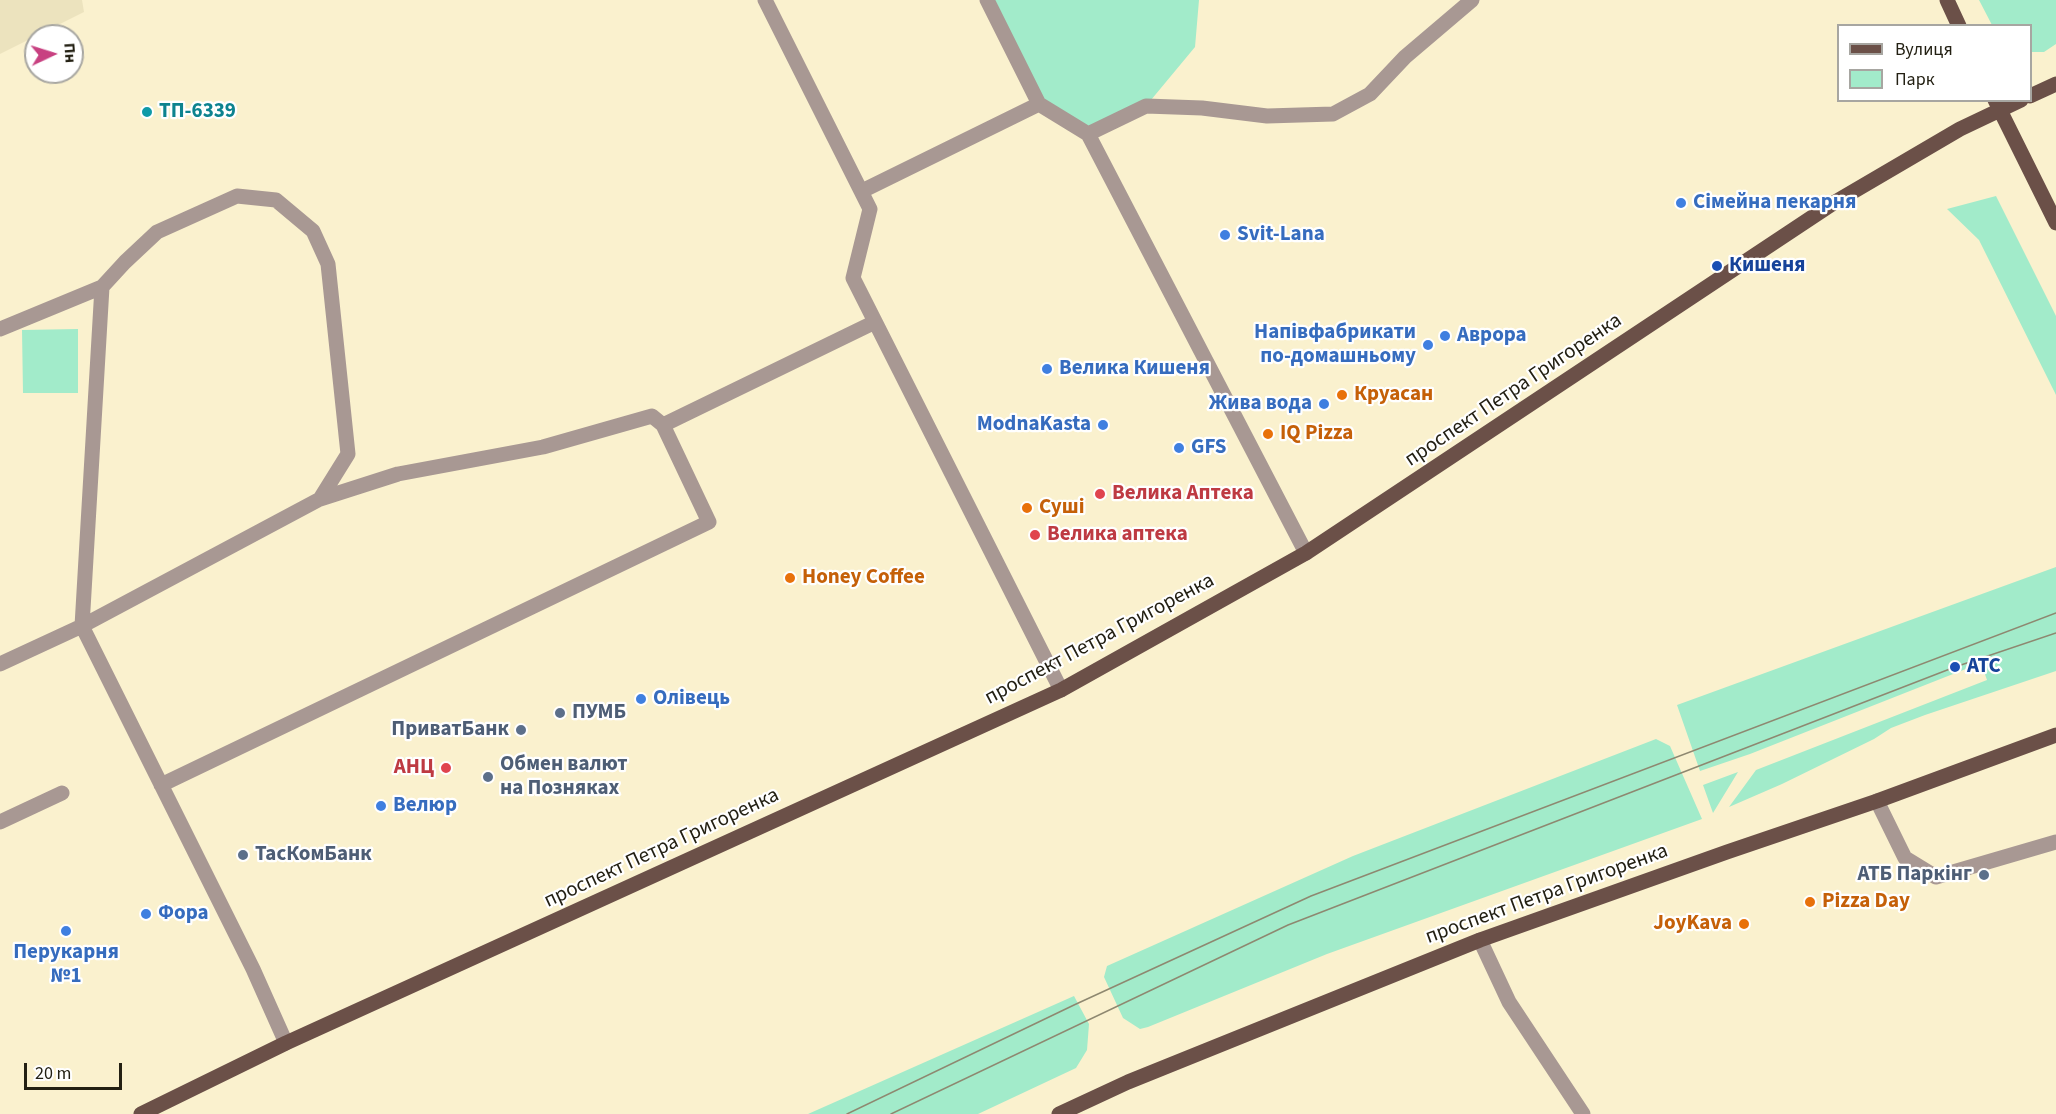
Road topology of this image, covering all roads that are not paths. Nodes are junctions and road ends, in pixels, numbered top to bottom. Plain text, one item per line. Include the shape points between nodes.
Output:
1 (765, 0) edge
2 (987, 0) edge
3 (1472, 0) edge
4 (1947, 0) edge
5 (1958, 24) edge
6 (2056, 84) edge
7 (2032, 96) edge
8 (2013, 102) edge
9 (1039, 104) junction
10 (1997, 106) edge
11 (1088, 134) junction
12 (861, 191) junction
13 (2056, 223) edge
14 (102, 287) junction
15 (875, 322) junction
16 (0, 329) edge
17 (663, 425) junction
18 (320, 499) junction
19 (1306, 553) junction
20 (82, 626) junction
21 (0, 664) edge
22 (1061, 690) junction
23 (2056, 735) edge
24 (161, 785) junction
25 (62, 792) dead end
26 (1876, 801) junction
27 (0, 822) edge
28 (2056, 842) edge
29 (1480, 940) junction
30 (286, 1043) junction
31 (141, 1114) edge
32 (1059, 1114) edge
33 (1583, 1114) edge

1 - 12 lane
2 - 9 lane
3 - 11 lane via 1405,57 1370,94 1333,114 1267,116 1146,106
4 - 5 main road
6 - 7 main road
8 - 10 main road, проспект Петра Григоренка
9 - 11 lane
9 - 12 lane
10 - 13 main road
10 - 19 main road, проспект Петра Григоренка via 1832,204
11 - 19 lane
12 - 15 lane via 870,209 853,278
14 - 16 lane
14 - 18 lane via 157,232 237,196 276,200 313,231 328,264 348,454
14 - 20 lane
15 - 17 lane
15 - 22 lane
17 - 18 lane via 652,416 543,447 398,474
17 - 24 lane via 710,522
18 - 20 lane
19 - 22 main road, проспект Петра Григоренка
20 - 21 lane
20 - 24 lane
22 - 30 main road, проспект Петра Григоренка
23 - 26 main road, проспект Петра Григоренка
24 - 30 lane
25 - 27 lane
26 - 28 lane via 1905,858 1936,877
26 - 29 main road, проспект Петра Григоренка
29 - 32 main road, проспект Петра Григоренка via 1128,1082
29 - 33 lane via 1509,1002
30 - 31 main road, проспект Петра Григоренка

